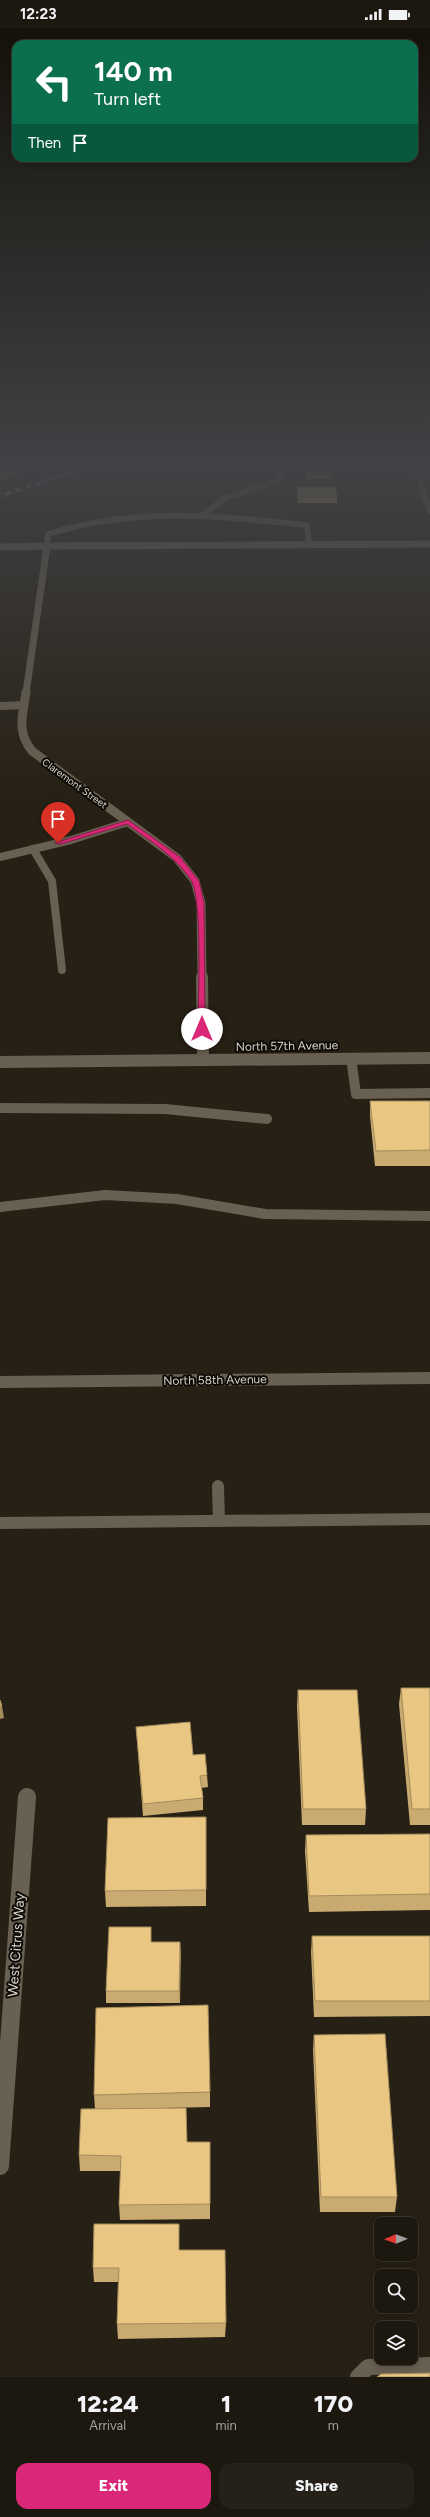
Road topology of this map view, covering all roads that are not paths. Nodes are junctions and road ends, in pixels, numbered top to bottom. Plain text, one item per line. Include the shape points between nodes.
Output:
1 (43, 577) edge
2 (24, 705) junction
3 (0, 706) edge
4 (128, 822) junction
5 (33, 849) junction
6 (0, 857) edge
7 (62, 970) dead end
8 (351, 1058) junction
9 (430, 1058) edge
10 (202, 1060) junction
11 (0, 1062) edge
12 (430, 1093) edge
13 (0, 1108) edge
14 (267, 1119) dead end
15 (0, 1207) edge
16 (430, 1216) edge
17 (430, 1378) edge
18 (0, 1382) edge
19 (218, 1486) dead end
20 (430, 1519) edge
21 (219, 1521) junction
22 (0, 1523) edge
23 (27, 1797) dead end
24 (0, 2166) edge
25 (430, 2366) edge
26 (358, 2377) edge

1 - 2 street, Claremont Street
2 - 3 lane
2 - 4 street, Claremont Street via 21,726 23,740 32,751
4 - 5 lane
4 - 10 street, Claremont Street via 177,858 195,881 201,903
5 - 6 lane
5 - 7 lane via 52,881
8 - 9 street, North 57th Avenue
8 - 10 street, North 57th Avenue
8 - 12 lane via 356,1094
10 - 11 street, North 57th Avenue
13 - 14 lane via 165,1109
15 - 16 lane via 105,1195 177,1199 265,1214
17 - 18 lane, North 58th Avenue
19 - 21 lane
20 - 21 lane
21 - 22 lane
23 - 24 street, West Citrus Way
25 - 26 lane via 368,2367

